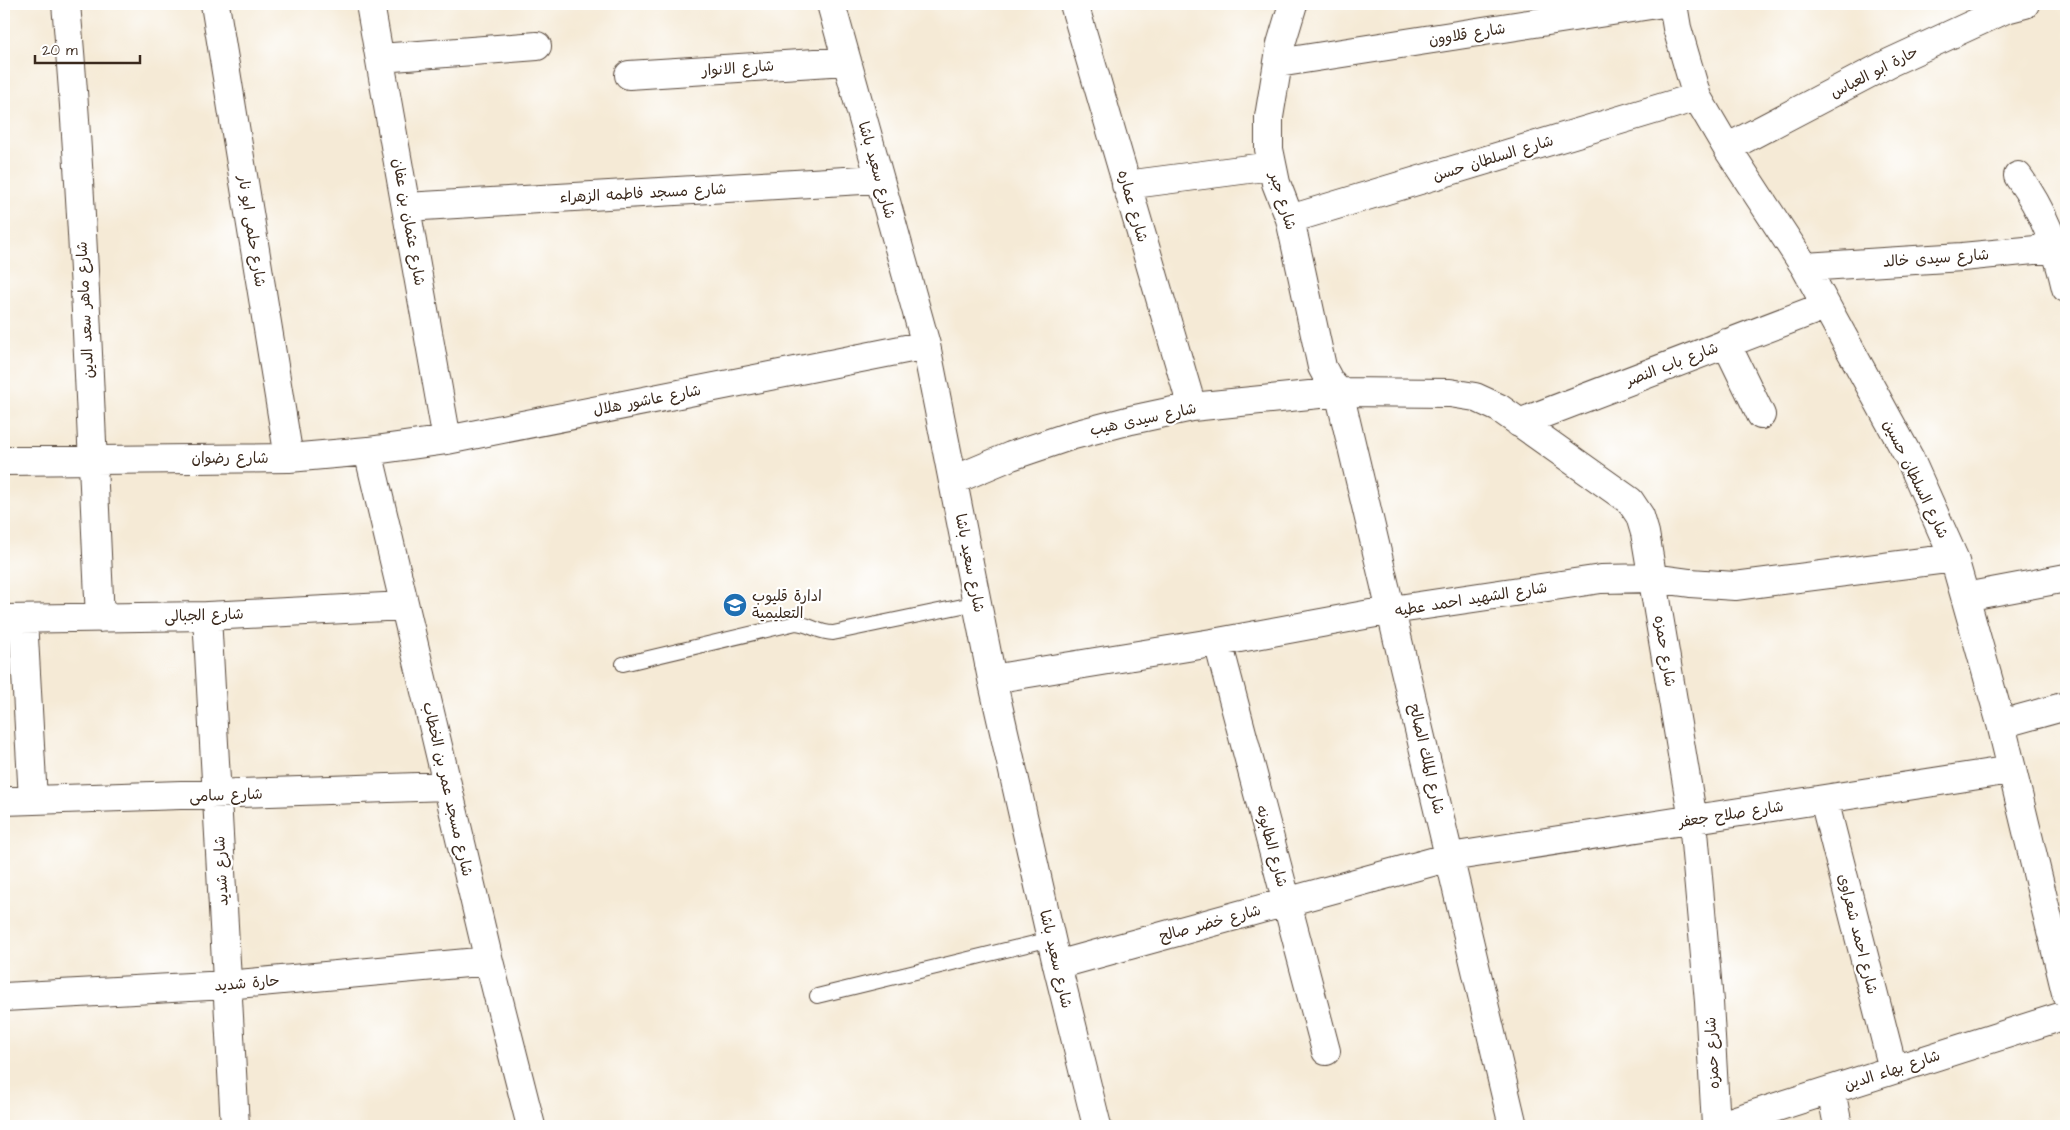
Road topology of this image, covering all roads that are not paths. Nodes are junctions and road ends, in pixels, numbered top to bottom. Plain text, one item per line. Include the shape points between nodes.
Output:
1 (66, 4) edge
2 (215, 4) edge
3 (370, 4) edge
4 (831, 4) edge
5 (1074, 4) edge
6 (1294, 4) edge
7 (1657, 4) edge
8 (1673, 4) edge
9 (2025, 4) edge
10 (537, 46) dead end
11 (380, 58) junction
12 (847, 61) junction
13 (1278, 63) junction
14 (629, 75) dead end
15 (1697, 97) junction
16 (1727, 148) junction
17 (1272, 166) junction
18 (2018, 176) dead end
19 (879, 179) junction
20 (1126, 185) junction
21 (406, 207) junction
22 (1290, 219) junction
23 (2061, 246) edge
24 (1805, 267) junction
25 (2066, 288) edge
26 (1825, 306) junction
27 (1726, 343) junction
28 (926, 345) junction
29 (1339, 392) junction
30 (1192, 407) junction
31 (1761, 415) dead end
32 (1519, 423) junction
33 (447, 440) junction
34 (368, 451) junction
35 (289, 458) junction
36 (92, 459) junction
37 (4, 461) edge
38 (954, 480) junction
39 (1954, 558) junction
40 (1653, 578) junction
41 (2066, 578) edge
42 (1965, 597) junction
43 (977, 603) junction
44 (404, 606) junction
45 (1392, 610) junction
46 (207, 616) junction
47 (100, 618) junction
48 (13, 619) edge
49 (1218, 642) junction
50 (623, 664) dead end
51 (992, 679) junction
52 (2066, 706) edge
53 (2001, 724) junction
54 (2011, 770) junction
55 (447, 786) junction
56 (217, 795) junction
57 (32, 800) junction
58 (1824, 800) junction
59 (4, 801) edge
60 (1693, 820) junction
61 (1450, 857) junction
62 (1286, 902) junction
63 (1054, 952) junction
64 (489, 961) junction
65 (227, 985) junction
66 (2066, 993) edge
67 (817, 996) dead end
68 (4, 997) edge
69 (2066, 1014) edge
70 (1326, 1051) dead end
71 (1893, 1069) junction
72 (1831, 1090) junction
73 (235, 1126) edge
74 (531, 1126) edge
75 (1097, 1126) edge
76 (1513, 1126) edge
77 (1716, 1126) edge
78 (1838, 1126) edge

1 - 36 street, شارع ماهر سعد الدين
2 - 35 street, شارع حلمى ابو نار
3 - 11 street, شارع عثمان بن عفان
4 - 12 street, شارع سعيد باشا
5 - 20 street, شارع عماره
6 - 13 street, شارع جبر
7 - 13 street, شارع قلاوون
8 - 15 street, شارع السلطان حسين
9 - 16 street, حارة ابو العباس via 2006,9 1891,62
10 - 11 street
11 - 21 street, شارع عثمان بن عفان
12 - 14 street, شارع الانوار
12 - 19 street, شارع سعيد باشا
13 - 17 street, شارع جبر via 1269,117
15 - 16 street, شارع السلطان حسين
15 - 22 street, شارع السلطان حسن
16 - 24 street, شارع السلطان حسين
17 - 20 street
17 - 22 street, شارع جبر
18 - 23 street
19 - 21 street, شارع مسجد فاطمه الزهراء
19 - 28 street, شارع سعيد باشا
20 - 30 street, شارع عماره
21 - 33 street, شارع عثمان بن عفان
22 - 29 street, شارع جبر via 1322,367
23 - 24 street, شارع سيدى خالد via 1962,257
23 - 25 street
24 - 26 street, شارع السلطان حسين
26 - 27 street, شارع باب النصر
26 - 39 street, شارع السلطان حسين via 1910,459
27 - 31 street
27 - 32 street, شارع باب النصر
28 - 33 street, شارع عاشور هلال
28 - 38 street, شارع سعيد باشا
29 - 30 street, شارع سيدى هيب
29 - 32 street, شارع حمزه via 1450,393 1475,397 1499,408
29 - 45 street, شارع الملك الصالح
30 - 38 street, شارع سيدى هيب via 1070,436
32 - 40 street, شارع حمزه via 1630,501 1640,516
33 - 34 street, شارع عاشور هلال
34 - 35 street, شارع رضوان
34 - 44 street, شارع مسجد عمر بن الخطاب
35 - 36 street, شارع رضوان
36 - 37 street, شارع رضوان
36 - 47 street, شارع ماهر سعد الدين
38 - 43 street, شارع سعيد باشا
39 - 40 street, شارع الشهيد احمد عطيه via 1736,586
39 - 42 street, شارع السلطان حسين
40 - 45 street, شارع الشهيد احمد عطيه via 1601,579
40 - 60 street, شارع حمزه
41 - 42 street
42 - 53 street, شارع السلطان حسين
43 - 50 lane via 833,633 796,623
43 - 51 street, شارع سعيد باشا
44 - 46 street, شارع الجبالى
44 - 55 street, شارع مسجد عمر بن الخطاب
45 - 49 street, شارع الشهيد احمد عطيه
45 - 61 street, شارع الملك الصالح
46 - 47 street, شارع الجبالى
46 - 56 street, شارع شديد
47 - 48 street, شارع الجبالى
48 - 57 street
49 - 51 street, شارع الشهيد احمد عطيه
49 - 62 street, شارع الطابونه
51 - 63 street, شارع سعيد باشا
52 - 53 street
53 - 54 street, شارع السلطان حسين
54 - 58 street, شارع صلاح جعفر
54 - 66 street, شارع السلطان حسين
55 - 56 street, شارع سامى
55 - 64 street, شارع مسجد عمر بن الخطاب
56 - 57 street, شارع سامى
56 - 65 street, شارع شديد
57 - 59 street, شارع سامى
58 - 60 street, شارع صلاح جعفر
58 - 71 street, شارع احمد شعراوى
60 - 61 street, شارع صلاح جعفر
60 - 77 street, شارع حمزه
61 - 62 street, شارع خضر صالح
61 - 76 street, شارع الملك الصالح
62 - 63 street, شارع خضر صالح
62 - 70 street, شارع الطابونه
63 - 67 lane
63 - 75 street, شارع سعيد باشا
64 - 65 street, حارة شديد
64 - 74 street, شارع مسجد عمر بن الخطاب
65 - 68 street, حارة شديد
65 - 73 street, شارع شديد
69 - 71 street, شارع بهاء الدين
71 - 72 street, شارع بهاء الدين
72 - 77 street, شارع بهاء الدين
72 - 78 street

